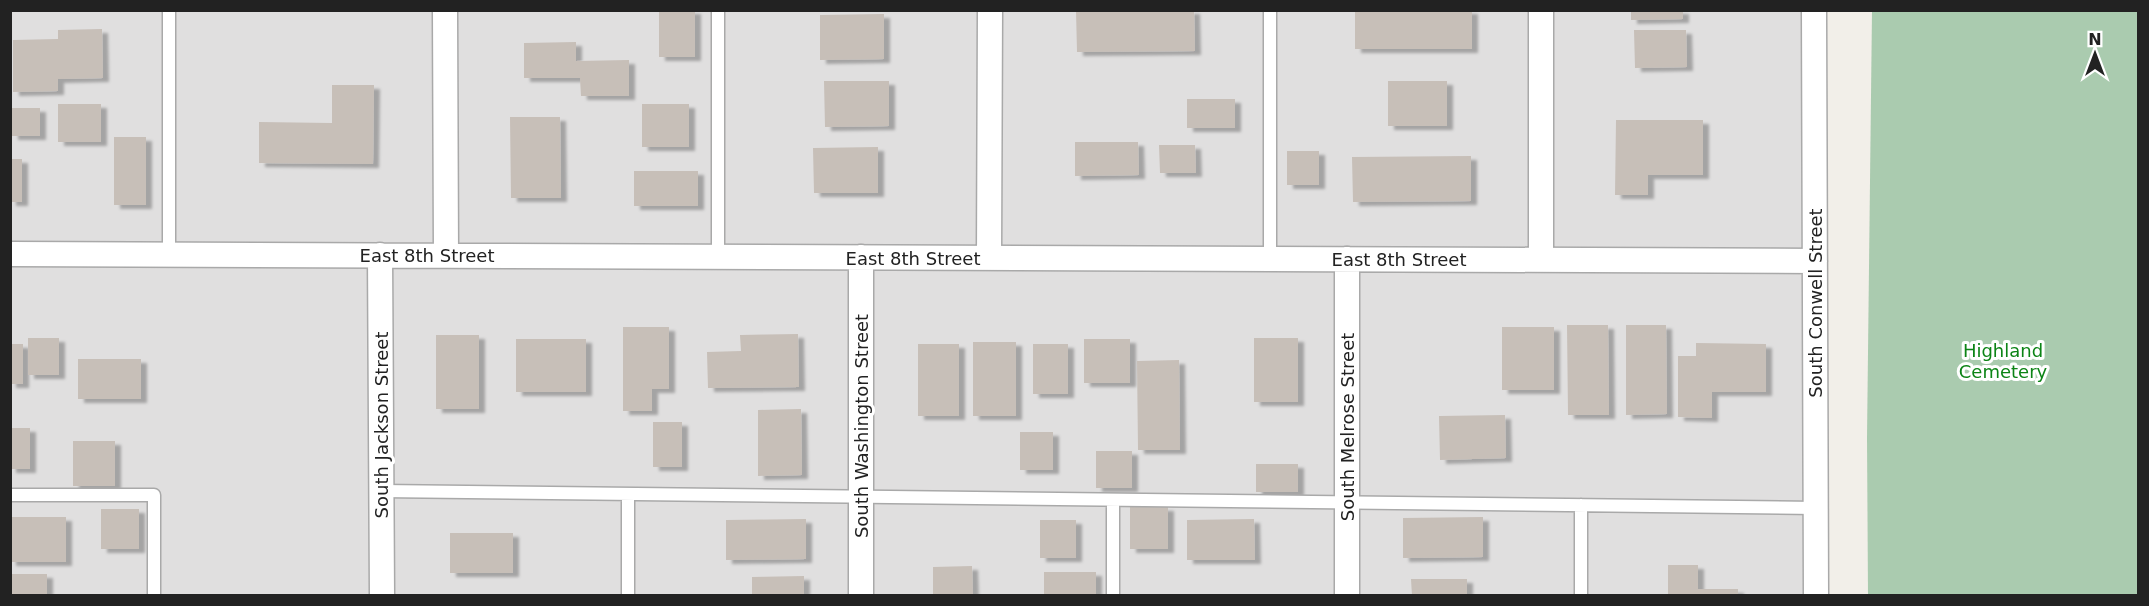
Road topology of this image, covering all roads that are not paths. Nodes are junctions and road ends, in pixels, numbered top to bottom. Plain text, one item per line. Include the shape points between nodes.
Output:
1 (169, 10) edge
2 (445, 10) edge
3 (718, 10) edge
4 (990, 10) edge
5 (1270, 10) edge
6 (1541, 10) edge
7 (1814, 10) edge
8 (10, 254) edge
9 (169, 254) junction
10 (380, 255) junction
11 (446, 255) junction
12 (718, 257) junction
13 (861, 257) junction
14 (989, 258) junction
15 (1270, 259) junction
16 (1347, 259) junction
17 (1541, 260) junction
18 (1815, 261) junction
19 (381, 491) junction
20 (628, 494) junction
21 (10, 495) edge
22 (861, 497) junction
23 (1113, 500) junction
24 (1347, 502) junction
25 (1581, 505) junction
26 (1816, 508) junction
27 (154, 596) edge
28 (382, 596) edge
29 (628, 596) edge
30 (861, 596) edge
31 (1113, 596) edge
32 (1347, 596) edge
33 (1581, 596) edge
34 (1816, 596) edge

1 - 9 lane
2 - 11 street
3 - 12 lane
4 - 14 street
5 - 15 lane
6 - 17 street
7 - 18 street, South Conwell Street
8 - 9 street, East 8th Street
9 - 10 street, East 8th Street
10 - 11 street, East 8th Street
10 - 19 street, South Jackson Street
11 - 12 street, East 8th Street
12 - 13 street, East 8th Street
13 - 14 street, East 8th Street
13 - 22 street, South Washington Street
14 - 15 street, East 8th Street
15 - 16 street, East 8th Street
16 - 17 street, East 8th Street
16 - 24 street, South Melrose Street
17 - 18 street, East 8th Street
18 - 26 street, South Conwell Street
19 - 20 lane
19 - 28 street, South Jackson Street
20 - 22 lane
20 - 29 lane
21 - 27 lane via 154,495
22 - 23 lane
22 - 30 street, South Washington Street
23 - 24 lane
23 - 31 lane
24 - 25 lane
24 - 32 street, South Melrose Street
25 - 26 lane
25 - 33 lane
26 - 34 street, South Conwell Street

